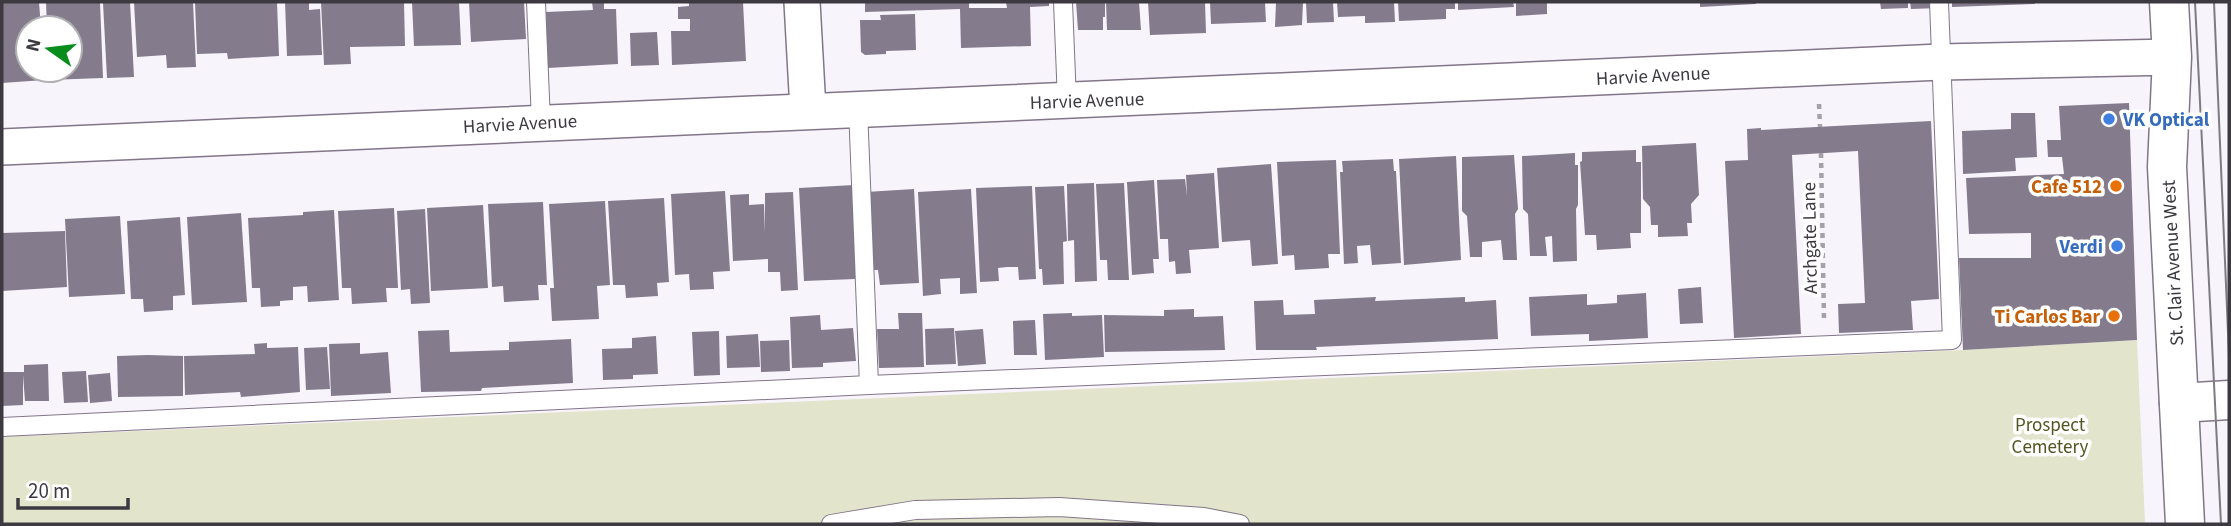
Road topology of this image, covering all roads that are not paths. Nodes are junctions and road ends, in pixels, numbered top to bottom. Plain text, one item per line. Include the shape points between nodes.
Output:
1 (536, 2) edge
2 (802, 2) edge
3 (1063, 2) edge
4 (1939, 2) edge
5 (2169, 2) edge
6 (2172, 57) junction
7 (1941, 62) junction
8 (1067, 101) junction
9 (858, 108) junction
10 (808, 110) junction
11 (541, 122) junction
12 (2, 146) edge
13 (869, 385) junction
14 (2229, 400) edge
15 (2179, 403) junction
16 (2, 427) edge
17 (831, 524) edge
18 (1240, 524) edge
19 (2185, 524) edge

1 - 11 lane
2 - 10 street
3 - 8 lane
4 - 7 lane
5 - 6 main road, St. Clair Avenue West
6 - 7 street, Harvie Avenue
6 - 15 main road, St. Clair Avenue West via 2167,167
7 - 8 street, Harvie Avenue
7 - 13 lane via 1952,340
8 - 9 street, Harvie Avenue
9 - 10 street, Harvie Avenue
9 - 13 lane
10 - 11 street, Harvie Avenue
11 - 12 street, Harvie Avenue
13 - 16 lane
14 - 15 main road
15 - 19 main road, St. Clair Avenue West
17 - 18 lane via 915,510 1059,507 1204,517

